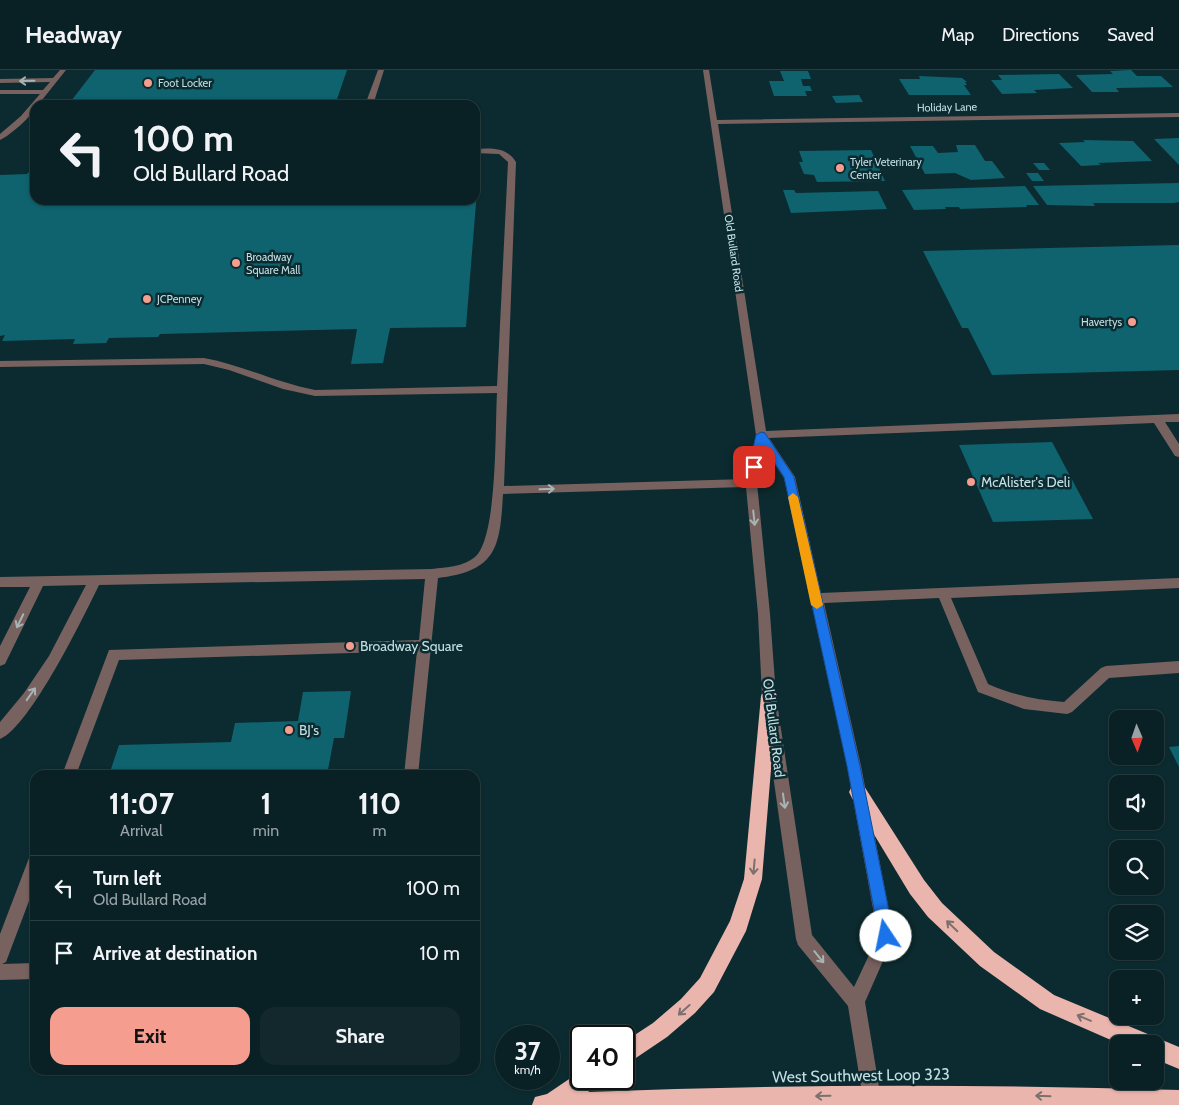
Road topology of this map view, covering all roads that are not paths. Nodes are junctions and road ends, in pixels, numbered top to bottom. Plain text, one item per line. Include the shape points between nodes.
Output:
1 (63, 70) edge
2 (382, 70) edge
3 (706, 70) edge
4 (55, 80) junction
5 (0, 81) edge
6 (0, 92) edge
7 (46, 92) junction
8 (39, 100) edge
9 (370, 100) edge
10 (30, 110) edge
11 (1179, 115) edge
12 (715, 122) junction
13 (0, 138) edge
14 (480, 151) edge
15 (0, 364) edge
16 (502, 389) junction
17 (1179, 418) edge
18 (1157, 419) junction
19 (761, 435) junction
20 (1179, 453) edge
21 (751, 483) junction
22 (498, 490) junction
23 (432, 574) junction
24 (95, 580) junction
25 (39, 581) junction
26 (0, 582) edge
27 (1179, 583) edge
28 (943, 592) junction
29 (816, 598) junction
30 (425, 645) junction
31 (0, 660) edge
32 (1179, 667) edge
33 (769, 696) junction
34 (0, 732) edge
35 (70, 770) edge
36 (412, 770) edge
37 (858, 792) junction
38 (30, 877) edge
39 (0, 956) edge
40 (30, 971) edge
41 (0, 972) edge
42 (856, 1002) junction
43 (1124, 1035) edge
44 (635, 1047) edge
45 (1164, 1052) edge
46 (1179, 1058) edge
47 (572, 1090) edge
48 (872, 1100) edge
49 (1179, 1101) edge
50 (543, 1105) edge
51 (550, 1105) edge

1 - 4 street
2 - 9 street
3 - 12 street, Old Bullard Road
4 -> 5 street
4 - 7 street
6 - 7 street
7 - 8 street
10 - 13 street
11 - 12 street, Holiday Lane
12 - 19 street, Old Bullard Road
14 - 16 street via 501,152 512,162
15 - 16 street via 204,361 315,393
16 - 22 street
17 - 18 street
18 - 19 street
18 - 20 street
19 - 21 street, Old Bullard Road
19 - 29 street, Old Bullard Road via 789,477
22 -> 21 street
21 -> 33 street, Old Bullard Road
22 - 23 street via 494,539 485,556 465,569
23 - 24 street
23 - 30 street
24 - 25 street
34 -> 24 street via 26,701 62,647
25 - 26 street
25 -> 31 street
27 - 28 street
28 - 29 street
28 - 32 street via 983,688 1010,700 1040,707 1067,708 1106,672
29 - 37 street, Old Bullard Road
30 - 35 street via 114,654
30 - 36 street
33 -> 42 street, Old Bullard Road via 804,939
33 -> 44 highway via 753,879 739,924 707,985 688,1006
37 - 42 street, Old Bullard Road via 886,936
43 -> 37 highway via 1048,1002 987,959 935,910 917,887
38 - 39 street
40 - 41 street
42 - 48 street
45 - 46 highway
47 - 51 highway
49 -> 48 highway, West Southwest Loop 323 via 1041,1096
48 -> 51 highway, West Southwest Loop 323
50 - 51 highway, West Southwest Loop 323

